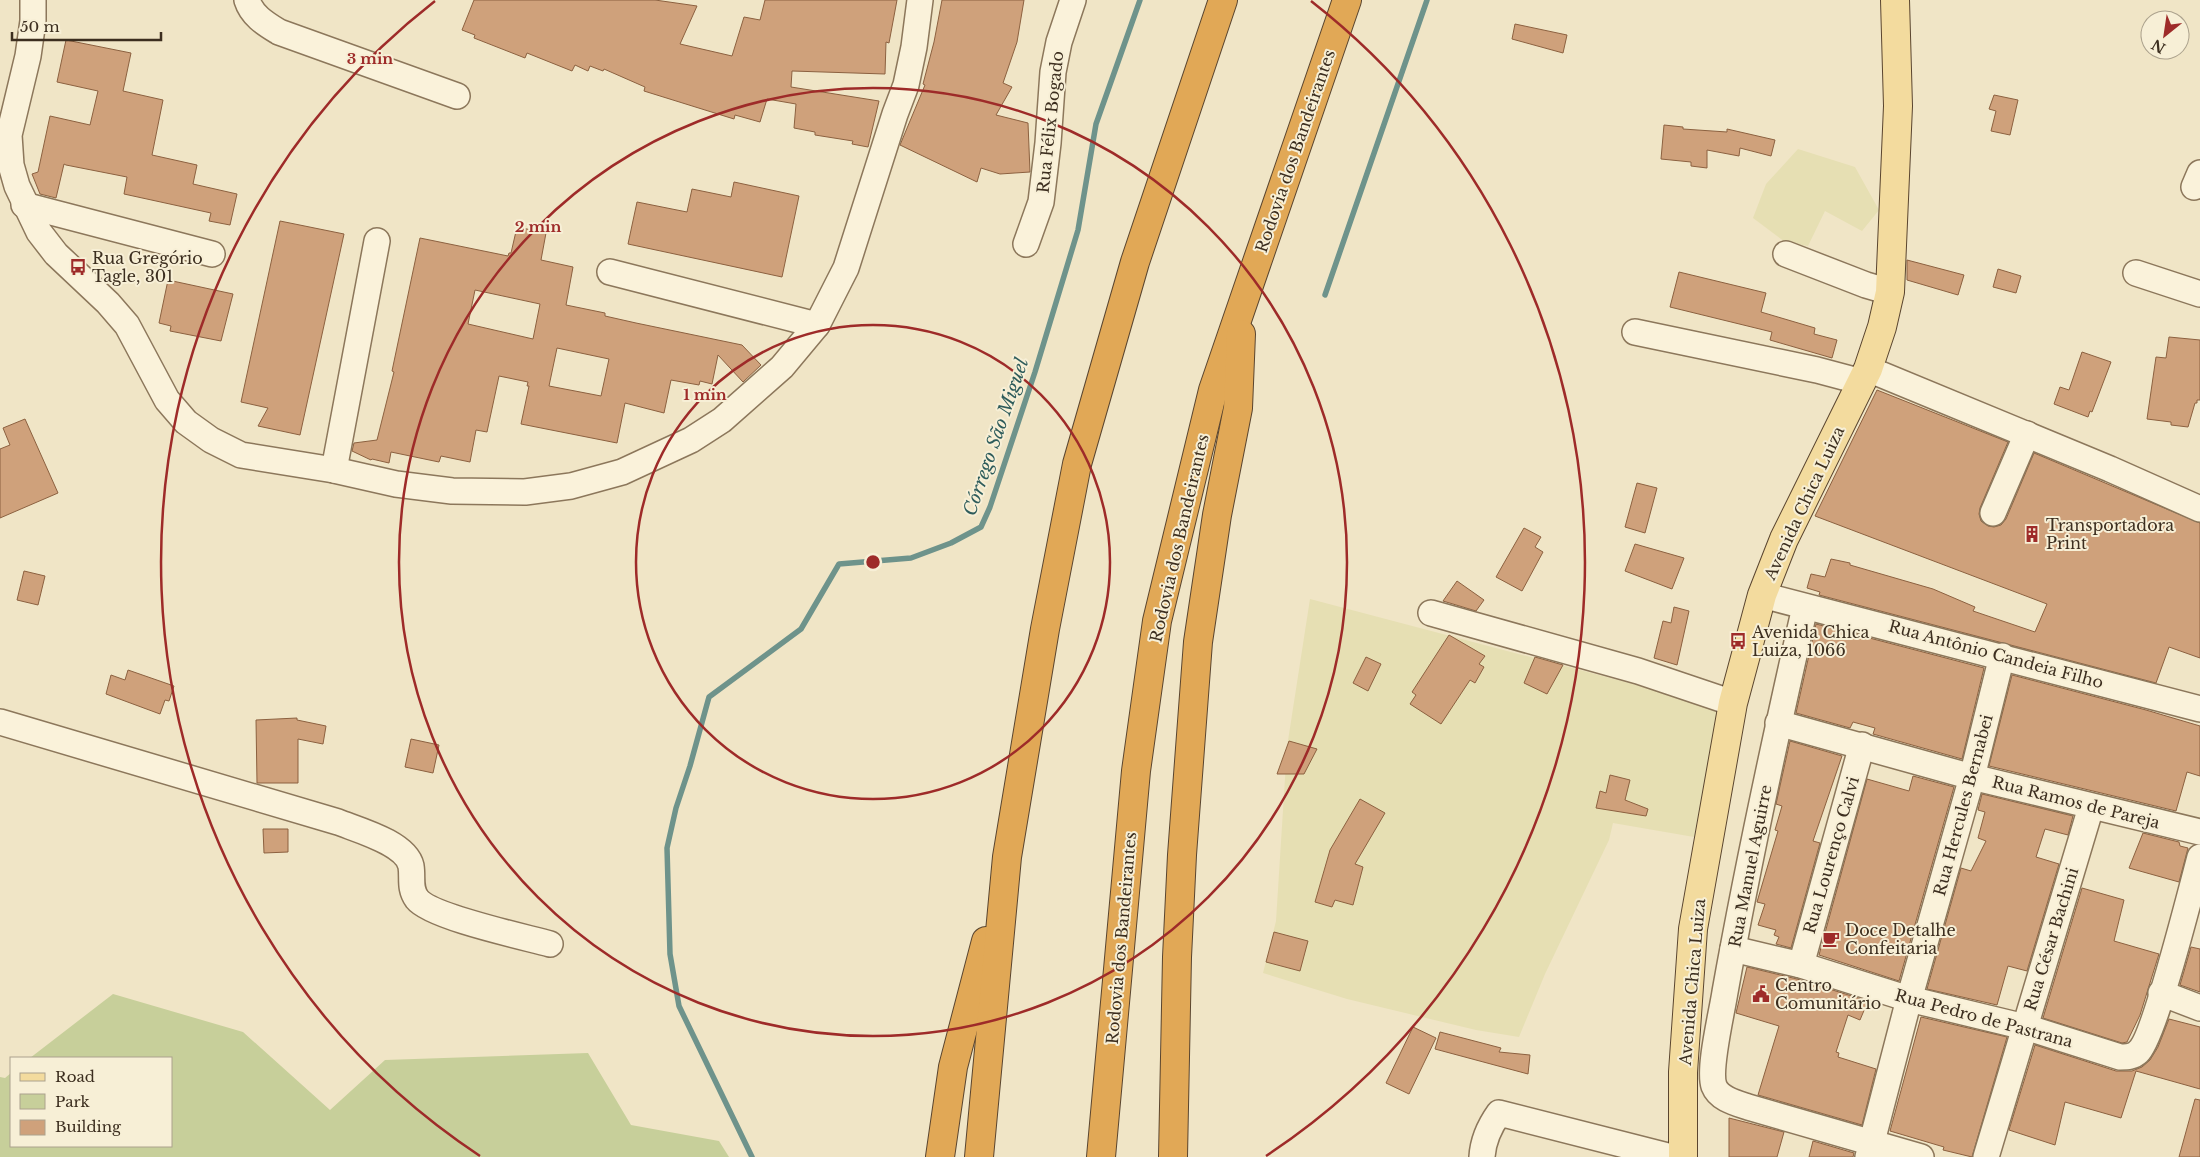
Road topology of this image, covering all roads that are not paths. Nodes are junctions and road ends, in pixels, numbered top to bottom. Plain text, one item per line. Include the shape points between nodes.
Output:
1 (33, 0) edge
2 (247, 0) edge
3 (920, 0) edge
4 (1073, 0) edge
5 (1224, 0) edge
6 (1347, 0) edge
7 (1894, 0) edge
8 (457, 96) dead end
9 (7, 111) edge
10 (24, 205) junction
11 (377, 241) dead end
12 (1026, 244) dead end
13 (212, 254) dead end
14 (1786, 254) dead end
15 (610, 272) dead end
16 (2136, 273) dead end
17 (1890, 292) junction
18 (2200, 294) edge
19 (1243, 302) junction
20 (817, 325) junction
21 (1635, 332) dead end
22 (1865, 375) junction
23 (2027, 434) junction
24 (334, 470) junction
25 (2200, 509) edge
26 (1994, 513) dead end
27 (1762, 595) junction
28 (1805, 607) junction
29 (1431, 613) dead end
30 (2002, 656) junction
31 (1733, 703) junction
32 (2200, 708) edge
33 (0, 722) edge
34 (1778, 723) junction
35 (1862, 745) junction
36 (1972, 777) junction
37 (2091, 807) junction
38 (2200, 832) edge
39 (1007, 857) junction
40 (2200, 857) edge
41 (550, 944) dead end
42 (1733, 949) junction
43 (1801, 965) junction
44 (2161, 993) junction
45 (1909, 999) junction
46 (2200, 1008) edge
47 (2025, 1027) junction
48 (1870, 1149) edge
49 (940, 1157) edge
50 (978, 1157) edge
51 (1101, 1157) edge
52 (1174, 1157) edge
53 (1482, 1157) edge
54 (1672, 1157) edge
55 (1683, 1157) edge
56 (1921, 1157) edge
57 (1986, 1157) edge

1 - 9 street via 28,56
2 - 8 street via 262,22 279,32
3 - 20 street via 906,85 846,268
4 - 12 street, Rua Félix Bogado via 1053,72 1041,202
5 - 39 highway via 1135,262 1077,464 1045,629
6 - 19 highway, Rodovia dos Bandeirantes
7 - 17 main road, Avenida Chica Luiza via 1898,106
9 - 10 street via 11,165
10 - 13 street
10 - 24 street via 56,254 108,303 126,326 167,400 186,422 211,440 241,455
11 - 24 street
14 - 17 street
15 - 20 street
16 - 18 street
17 - 22 main road, Avenida Chica Luiza
19 - 51 highway, Rodovia dos Bandeirantes via 1213,390 1157,621 1136,771
19 - 52 highway via 1238,408 1217,516 1198,642 1181,864
20 - 24 street via 782,367 722,420 691,440 621,472 570,486 526,492 452,491 396,484
21 - 22 street via 1817,370
22 - 23 street
22 - 27 main road, Avenida Chica Luiza via 1784,539
23 - 25 street
23 - 26 street
27 - 28 street, Rua Antônio Candeia Filho
27 - 31 main road, Avenida Chica Luiza
28 - 30 street, Rua Antônio Candeia Filho
28 - 34 street, Rua Manuel Aguirre
29 - 31 street via 1638,671
30 - 32 street, Rua Antônio Candeia Filho
30 - 36 street, Rua Hercules Bernabei
31 - 55 main road, Avenida Chica Luiza via 1694,929 1683,1072
33 - 41 street via 338,822 404,852 411,866 410,885 418,900 436,911
34 - 35 street, Rua Ramos de Pareja
34 - 42 street, Rua Manuel Aguirre
35 - 36 street, Rua Ramos de Pareja
35 - 43 street, Rua Lourenço Calvi
36 - 37 street, Rua Ramos de Pareja
36 - 45 street, Rua Hercules Bernabei
37 - 38 street, Rua Ramos de Pareja
37 - 47 street, Rua César Bachini
39 - 49 highway via 953,1067
39 - 50 highway
40 - 44 street
42 - 43 street, Rua Pedro de Pastrana
42 - 48 street, Rua Manuel Aguirre via 1714,1055 1714,1084 1718,1094
43 - 45 street, Rua Pedro de Pastrana
44 - 46 street
44 - 47 street, Rua Pedro de Pastrana via 2143,1046 2130,1057 2120,1057
45 - 47 street, Rua Pedro de Pastrana
45 - 48 street, Rua Hercules Bernabei
47 - 57 street, Rua César Bachini
48 - 56 street, Rua Manuel Aguirre
53 - 54 street via 1483,1143 1499,1113

